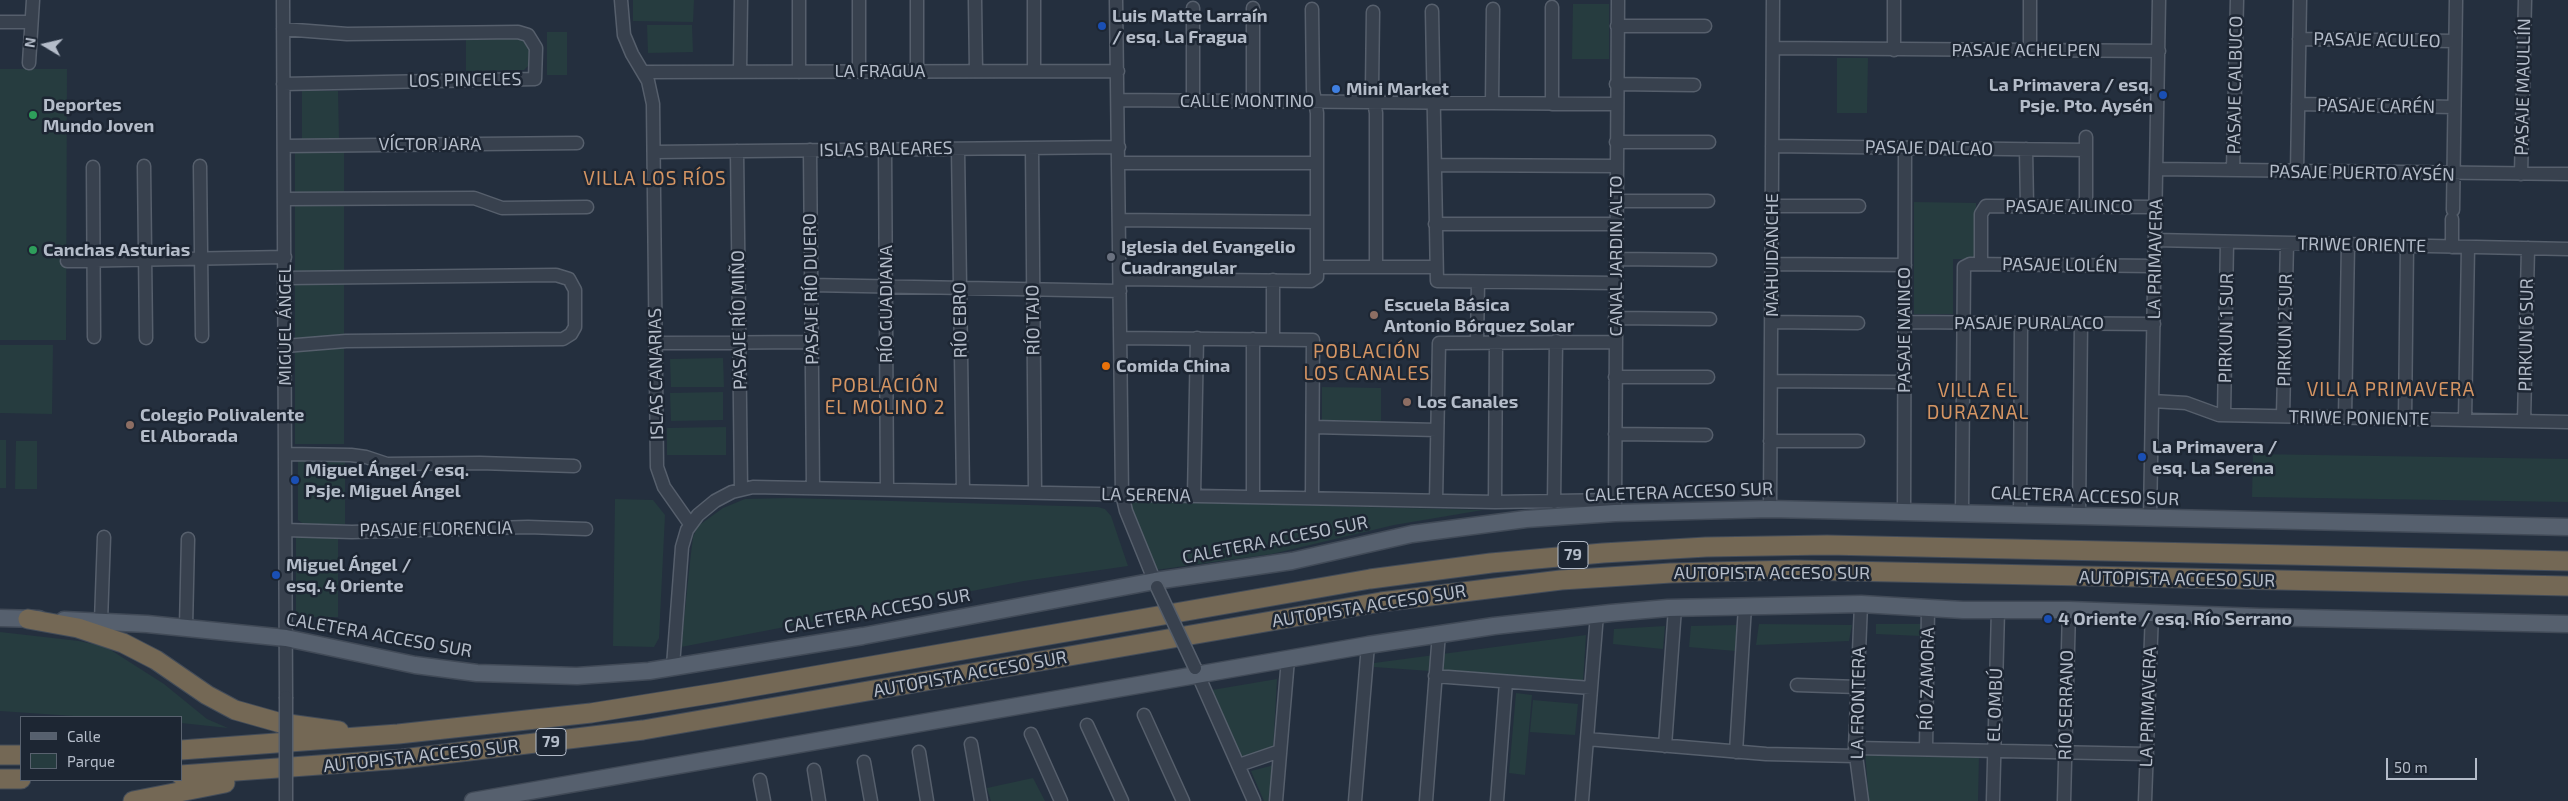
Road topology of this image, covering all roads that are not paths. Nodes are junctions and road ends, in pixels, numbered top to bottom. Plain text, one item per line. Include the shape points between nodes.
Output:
1 (33, 0) edge
2 (283, 0) edge
3 (621, 0) edge
4 (740, 0) edge
5 (799, 0) edge
6 (858, 0) edge
7 (917, 0) edge
8 (975, 0) edge
9 (1034, 0) edge
10 (1116, 0) edge
11 (1618, 0) edge
12 (1773, 0) edge
13 (1894, 0) edge
14 (2030, 0) edge
15 (2160, 0) edge
16 (2237, 0) edge
17 (2300, 0) edge
18 (2456, 0) edge
19 (2525, 0) edge
20 (1552, 7) dead end
21 (1193, 8) dead end
22 (1252, 8) dead end
23 (1312, 8) dead end
24 (1493, 9) dead end
25 (1432, 11) dead end
26 (1373, 12) dead end
27 (0, 22) edge
28 (32, 22) junction
29 (1617, 26) junction
30 (1705, 26) dead end
31 (283, 30) junction
32 (2299, 38) junction
33 (2455, 41) junction
34 (1773, 48) junction
35 (1894, 50) junction
36 (2030, 50) junction
37 (2159, 51) junction
38 (30, 63) dead end
39 (917, 71) junction
40 (976, 71) junction
41 (1034, 71) junction
42 (1118, 71) junction
43 (643, 72) junction
44 (740, 72) junction
45 (799, 72) junction
46 (859, 72) junction
47 (283, 84) junction
48 (1616, 84) junction
49 (1694, 85) dead end
50 (1119, 100) junction
51 (1193, 101) junction
52 (1252, 101) junction
53 (1315, 102) junction
54 (1374, 102) junction
55 (1433, 102) junction
56 (1492, 103) junction
57 (1552, 104) junction
58 (1616, 104) junction
59 (2298, 104) junction
60 (2454, 107) junction
61 (2086, 137) dead end
62 (1616, 142) junction
63 (1709, 142) dead end
64 (577, 143) dead end
65 (284, 146) junction
66 (1772, 146) junction
67 (1119, 147) junction
68 (958, 148) junction
69 (1032, 148) junction
70 (1906, 148) junction
71 (810, 150) junction
72 (885, 150) junction
73 (2026, 150) junction
74 (2086, 150) junction
75 (737, 151) junction
76 (654, 152) junction
77 (1119, 163) junction
78 (1317, 163) junction
79 (1435, 165) junction
80 (144, 166) dead end
81 (200, 166) dead end
82 (1616, 166) junction
83 (93, 167) dead end
84 (2156, 169) junction
85 (2233, 170) junction
86 (2297, 172) junction
87 (2453, 174) junction
88 (2522, 174) junction
89 (2568, 174) edge
90 (284, 199) junction
91 (1708, 200) dead end
92 (1616, 201) junction
93 (1772, 206) junction
94 (1859, 206) dead end
95 (2027, 206) junction
96 (2086, 206) junction
97 (587, 207) dead end
98 (2156, 207) junction
99 (1120, 220) junction
100 (1317, 222) junction
101 (1435, 224) junction
102 (1616, 224) junction
103 (2155, 240) junction
104 (2227, 242) junction
105 (2287, 243) junction
106 (2348, 244) junction
107 (2408, 246) junction
108 (2452, 246) junction
109 (2468, 247) junction
110 (2528, 248) junction
111 (2568, 249) edge
112 (285, 257) junction
113 (202, 259) junction
114 (1616, 259) junction
115 (146, 260) junction
116 (1710, 260) dead end
117 (94, 261) junction
118 (67, 262) dead end
119 (1772, 264) junction
120 (1905, 264) junction
121 (1981, 264) junction
122 (1317, 266) junction
123 (2155, 266) junction
124 (1376, 267) junction
125 (1435, 267) junction
126 (285, 278) junction
127 (1273, 280) junction
128 (1478, 282) junction
129 (1616, 283) junction
130 (811, 285) junction
131 (1120, 285) junction
132 (886, 286) junction
133 (960, 288) junction
134 (1033, 289) junction
135 (1615, 318) junction
136 (1710, 319) dead end
137 (1771, 322) junction
138 (1904, 322) junction
139 (1858, 323) dead end
140 (1962, 323) junction
141 (2021, 323) junction
142 (2081, 323) junction
143 (2154, 324) junction
144 (202, 336) dead end
145 (94, 337) dead end
146 (146, 338) dead end
147 (1121, 338) junction
148 (1196, 338) junction
149 (1254, 339) junction
150 (1273, 339) junction
151 (1477, 341) junction
152 (1496, 341) junction
153 (1556, 341) junction
154 (739, 342) junction
155 (812, 342) junction
156 (1615, 342) junction
157 (656, 343) junction
158 (285, 346) junction
159 (1615, 377) junction
160 (1708, 377) dead end
161 (1771, 381) junction
162 (1904, 382) junction
163 (2152, 401) junction
164 (2224, 415) junction
165 (2283, 416) junction
166 (2345, 418) junction
167 (2405, 419) junction
168 (2465, 420) junction
169 (2524, 421) junction
170 (2568, 422) edge
171 (1313, 427) junction
172 (1437, 430) junction
173 (1615, 434) junction
174 (1706, 435) dead end
175 (1770, 441) junction
176 (1858, 441) dead end
177 (286, 454) junction
178 (574, 466) dead end
179 (813, 488) junction
180 (741, 489) junction
181 (887, 489) junction
182 (963, 491) junction
183 (1035, 492) junction
184 (1122, 494) junction
185 (1194, 496) junction
186 (1253, 497) junction
187 (1312, 498) junction
188 (1436, 501) junction
189 (1495, 502) junction
190 (1554, 502) junction
191 (1615, 506) junction
192 (1770, 509) junction
193 (1904, 512) junction
194 (1962, 513) junction
195 (2020, 514) junction
196 (2078, 516) junction
197 (2150, 519) junction
198 (690, 524) junction
199 (2568, 527) edge
200 (286, 530) junction
201 (586, 530) dead end
202 (104, 537) dead end
203 (188, 539) dead end
204 (2568, 561) edge
205 (1156, 584) junction
206 (2568, 586) edge
207 (1861, 604) junction
208 (1746, 606) junction
209 (1675, 608) junction
210 (1928, 608) junction
211 (1998, 610) junction
212 (2069, 610) junction
213 (2152, 612) junction
214 (1597, 614) junction
215 (0, 618) edge
216 (28, 619) junction
217 (102, 621) junction
218 (2568, 624) edge
219 (186, 627) junction
220 (1439, 633) junction
221 (286, 638) junction
222 (1368, 645) junction
223 (1288, 659) junction
224 (673, 666) junction
225 (1197, 672) junction
226 (1435, 676) junction
227 (1506, 682) junction
228 (1796, 685) dead end
229 (1858, 687) junction
230 (1591, 688) junction
231 (1144, 715) dead end
232 (1087, 724) dead end
233 (398, 734) junction
234 (1030, 734) dead end
235 (1587, 739) junction
236 (971, 744) dead end
237 (1665, 746) junction
238 (182, 750) edge
239 (1926, 750) junction
240 (1280, 751) junction
241 (1994, 751) junction
242 (919, 752) dead end
243 (1736, 752) junction
244 (1855, 752) junction
245 (2065, 752) junction
246 (20, 754) edge
247 (2147, 754) junction
248 (0, 755) edge
249 (864, 762) dead end
250 (1239, 765) junction
251 (310, 766) junction
252 (814, 770) dead end
253 (182, 775) edge
254 (20, 779) edge
255 (0, 780) edge
256 (760, 780) dead end
257 (133, 801) edge
258 (286, 801) edge
259 (473, 801) edge
260 (764, 801) edge
261 (819, 801) edge
262 (871, 801) edge
263 (927, 801) edge
264 (981, 801) edge
265 (1061, 801) edge
266 (1122, 801) edge
267 (1183, 801) edge
268 (1254, 801) edge
269 (1276, 801) edge
270 (1355, 801) edge
271 (1426, 801) edge
272 (1497, 801) edge
273 (1582, 801) edge
274 (1862, 801) edge
275 (1993, 801) edge
276 (2064, 801) edge
277 (2145, 801) edge

1 - 28 street
2 - 31 street, MIGUEL ÁNGEL
3 - 43 street, ISLAS CANARIAS via 624,35
4 - 44 street
5 - 45 street
6 - 46 street
7 - 39 street
8 - 40 street
9 - 41 street
10 - 42 street
11 - 29 street, CANAL JARDIN ALTO
12 - 34 street, MAHUIDANCHE
13 - 35 street
14 - 36 street
15 - 37 street, LA PRIMAVERA
16 - 85 street, PASAJE CALBUCO
17 - 32 street
18 - 33 street
19 - 88 street, PASAJE MAULLÍN
20 - 57 street
21 - 51 street
22 - 52 street
23 - 53 street
24 - 56 street
25 - 55 street
26 - 54 street
27 - 28 street
28 - 38 street
29 - 30 street
29 - 48 street, CANAL JARDIN ALTO
31 - 47 street, MIGUEL ÁNGEL
31 - 47 street, LOS PINCELES via 347,34 518,32 528,35 536,48 535,79
32 - 33 street, PASAJE ACULEO
32 - 59 street
33 - 60 street
34 - 35 street, PASAJE ACHELPEN
34 - 66 street, MAHUIDANCHE
35 - 36 street, PASAJE ACHELPEN
36 - 37 street, PASAJE ACHELPEN
37 - 84 street, LA PRIMAVERA
39 - 40 street, LA FRAGUA
39 - 46 street, LA FRAGUA
40 - 41 street, LA FRAGUA
41 - 42 street, LA FRAGUA
42 - 50 street
43 - 44 street, LA FRAGUA
43 - 76 street, ISLAS CANARIAS via 652,97
44 - 45 street, LA FRAGUA
45 - 46 street, LA FRAGUA
47 - 65 street, MIGUEL ÁNGEL
48 - 49 street
48 - 58 street, CANAL JARDIN ALTO
50 - 51 street, CALLE MONTINO
50 - 67 street
51 - 52 street, CALLE MONTINO
52 - 53 street, CALLE MONTINO
53 - 54 street, CALLE MONTINO
53 - 78 street
54 - 55 street, CALLE MONTINO
54 - 124 street
55 - 56 street, CALLE MONTINO
55 - 79 street
56 - 57 street, CALLE MONTINO
57 - 58 street, CALLE MONTINO
58 - 62 street, CANAL JARDIN ALTO
59 - 60 street, PASAJE CARÉN
59 - 86 street
60 - 87 street
61 - 74 street
62 - 63 street
62 - 82 street, CANAL JARDIN ALTO
64 - 65 street, VÍCTOR JARA
65 - 90 street, MIGUEL ÁNGEL
66 - 70 street, PASAJE DALCAO
66 - 93 street, MAHUIDANCHE
67 - 69 street, ISLAS BALEARES
67 - 77 street
68 - 69 street, ISLAS BALEARES
68 - 72 street, ISLAS BALEARES
68 - 133 street, RÍO EBRO
69 - 134 street, RÍO TAJO
70 - 73 street, PASAJE DALCAO
70 - 120 street, PASAJE NAINCO
71 - 72 street, ISLAS BALEARES
71 - 75 street, ISLAS BALEARES
71 - 130 street, PASAJE RÍO DUERO
72 - 132 street, RÍO GUADIANA
73 - 74 street, PASAJE DALCAO
73 - 95 street
74 - 96 street
75 - 76 street, ISLAS BALEARES
75 - 154 street, PASAJE RÍO MIÑO
76 - 157 street, ISLAS CANARIAS
77 - 78 street
77 - 99 street
78 - 100 street
79 - 82 street
79 - 101 street
80 - 115 street
81 - 113 street
82 - 92 street, CANAL JARDIN ALTO
83 - 117 street
84 - 85 street, PASAJE PUERTO AYSÉN
84 - 98 street, LA PRIMAVERA
85 - 86 street, PASAJE PUERTO AYSÉN
86 - 87 street, PASAJE PUERTO AYSÉN
87 - 88 street, PASAJE PUERTO AYSÉN
87 - 108 street
88 - 89 street, PASAJE PUERTO AYSÉN
90 - 97 street via 474,198 502,208
90 - 112 street, MIGUEL ÁNGEL
91 - 92 street
92 - 102 street, CANAL JARDIN ALTO
93 - 94 street
93 - 119 street, MAHUIDANCHE
95 - 96 street, PASAJE AILINCO
95 - 121 street, PASAJE AILINCO via 1983,208
96 - 98 street, PASAJE AILINCO
98 - 103 street, LA PRIMAVERA
99 - 100 street
99 - 131 street
100 - 122 street
101 - 102 street
101 - 125 street
102 - 114 street, CANAL JARDIN ALTO
103 - 104 street, TRIWE ORIENTE
103 - 123 street, LA PRIMAVERA
104 - 105 street, TRIWE ORIENTE
104 - 164 street, PIRKUN 1 SUR
105 - 106 street, TRIWE ORIENTE
105 - 165 street, PIRKUN 2 SUR
106 - 107 street, TRIWE ORIENTE
106 - 166 street
107 - 108 street, TRIWE ORIENTE
107 - 167 street
108 - 109 street, TRIWE ORIENTE
109 - 110 street, TRIWE ORIENTE
109 - 168 street
110 - 111 street, TRIWE ORIENTE
110 - 169 street, PIRKUN 6 SUR
112 - 113 street
112 - 126 street, MIGUEL ÁNGEL
113 - 115 street
113 - 144 street
114 - 116 street
114 - 129 street, CANAL JARDIN ALTO
115 - 117 street
115 - 146 street
117 - 118 street
117 - 145 street
119 - 120 street
119 - 137 street, MAHUIDANCHE
120 - 138 street, PASAJE NAINCO
121 - 123 street, PASAJE LOLÉN
121 - 140 street, PASAJE LOLÉN via 1966,266 1963,272
122 - 124 street
122 - 127 street via 1315,280
123 - 143 street, LA PRIMAVERA
124 - 125 street
125 - 128 street via 1436,281
126 - 158 street, MIGUEL ÁNGEL
126 - 158 street via 556,275 569,279 575,290 574,327 563,339 346,341
127 - 131 street
127 - 150 street
128 - 129 street
128 - 151 street
129 - 135 street, CANAL JARDIN ALTO
130 - 132 street
130 - 155 street, PASAJE RÍO DUERO
131 - 134 street
131 - 147 street
132 - 133 street
132 - 181 street, RÍO GUADIANA
133 - 134 street
133 - 182 street, RÍO EBRO
134 - 183 street, RÍO TAJO
135 - 136 street
135 - 156 street, CANAL JARDIN ALTO
137 - 139 street
137 - 161 street, MAHUIDANCHE
138 - 140 street, PASAJE PURALACO
138 - 162 street, PASAJE NAINCO
140 - 141 street, PASAJE PURALACO
140 - 194 street
141 - 142 street, PASAJE PURALACO
141 - 195 street
142 - 143 street, PASAJE PURALACO
142 - 196 street
143 - 163 street, LA PRIMAVERA
147 - 148 street
147 - 184 street
148 - 149 street
148 - 185 street
149 - 150 street
149 - 186 street
150 - 171 street via 1313,340
151 - 152 street
151 - 172 street via 1439,342
152 - 153 street
152 - 189 street
153 - 156 street
153 - 190 street
154 - 155 street
154 - 157 street
154 - 180 street, PASAJE RÍO MIÑO
155 - 179 street, PASAJE RÍO DUERO
156 - 159 street, CANAL JARDIN ALTO
157 - 198 street, ISLAS CANARIAS via 657,467 664,487
158 - 177 street, MIGUEL ÁNGEL
159 - 160 street
159 - 173 street, CANAL JARDIN ALTO
161 - 162 street
161 - 175 street, MAHUIDANCHE
162 - 193 street, PASAJE NAINCO
163 - 164 street, TRIWE PONIENTE via 2186,403
163 - 197 street, LA PRIMAVERA
164 - 165 street, TRIWE PONIENTE
165 - 166 street, TRIWE PONIENTE
166 - 167 street, TRIWE PONIENTE
167 - 168 street, TRIWE PONIENTE
168 - 169 street, TRIWE PONIENTE
169 - 170 street, TRIWE PONIENTE
171 - 172 street
171 - 187 street
172 - 188 street
173 - 174 street
173 - 191 street, CANAL JARDIN ALTO
175 - 176 street
175 - 192 street, MAHUIDANCHE
177 - 178 street via 351,455 387,464
177 - 200 street, MIGUEL ÁNGEL
179 - 180 street, LA SERENA
179 - 181 street, LA SERENA
180 - 198 street, LA SERENA via 715,501
181 - 182 street, LA SERENA
182 - 183 street, LA SERENA
183 - 184 street, LA SERENA
184 - 185 street, LA SERENA
184 - 205 street via 1126,512
185 - 186 street, LA SERENA
186 - 187 street, LA SERENA
187 - 188 street, LA SERENA
188 - 189 street, LA SERENA
189 - 190 street, LA SERENA
190 - 191 street, LA SERENA
191 - 192 main road, CALETERA ACCESO SUR
191 - 205 main road, CALETERA ACCESO SUR via 1412,534 1284,562
192 - 193 main road, CALETERA ACCESO SUR
193 - 194 main road, CALETERA ACCESO SUR
194 - 195 main road, CALETERA ACCESO SUR
195 - 196 main road, CALETERA ACCESO SUR
196 - 197 main road, CALETERA ACCESO SUR
197 - 199 main road, CALETERA ACCESO SUR
198 - 224 street via 682,547
200 - 201 street, PASAJE FLORENCIA via 352,532 519,527
200 - 221 street, MIGUEL ÁNGEL
202 - 217 street
203 - 219 street
204 - 233 highway, AUTOPISTA ACCESO SUR / 79 via 1827,545 1603,553 1370,579 656,703
205 - 224 main road, CALETERA ACCESO SUR
205 - 225 street, bridge
206 - 251 highway, AUTOPISTA ACCESO SUR / 79 via 1795,570 1570,580 1381,602 634,731 494,749
207 - 208 main road
207 - 210 main road
207 - 229 street, LA FRONTERA
208 - 209 main road
208 - 243 street
209 - 214 main road
209 - 237 street
210 - 211 main road
210 - 239 street, RÍO ZAMORA
211 - 212 main road
211 - 241 street, EL OMBÚ
212 - 213 main road
212 - 245 street, RÍO SERRANO
213 - 218 main road
213 - 247 street, LA PRIMAVERA
214 - 220 main road
214 - 230 street
215 - 216 main road, CALETERA ACCESO SUR
216 - 217 main road, CALETERA ACCESO SUR
216 - 233 highway via 78,628 123,643 156,660 221,703 252,716 315,729
217 - 219 main road, CALETERA ACCESO SUR
219 - 221 main road, CALETERA ACCESO SUR
220 - 222 main road
220 - 226 street
221 - 224 main road, CALETERA ACCESO SUR via 415,665 477,673 577,676 624,674
221 - 258 street, MIGUEL ÁNGEL, bridge
222 - 223 main road
222 - 270 street
223 - 225 main road
223 - 240 street
225 - 250 street
225 - 259 main road
226 - 227 street
226 - 271 street
227 - 230 street
227 - 272 street
228 - 229 street
229 - 244 street, LA FRONTERA
230 - 235 street
231 - 267 street
232 - 266 street
233 - 238 highway, AUTOPISTA ACCESO SUR / 79
234 - 265 street
235 - 237 street
235 - 273 street
236 - 264 street
237 - 243 street
239 - 241 street
239 - 244 street
240 - 250 street
240 - 269 street
241 - 245 street
241 - 275 street, EL OMBÚ
242 - 263 street
243 - 244 street
244 - 274 street, LA FRONTERA
245 - 247 street
245 - 276 street, RÍO SERRANO
246 - 248 highway
247 - 277 street, LA PRIMAVERA
249 - 262 street
250 - 268 street
251 - 253 highway, AUTOPISTA ACCESO SUR / 79
251 - 257 highway
252 - 261 street
254 - 255 highway
256 - 260 street

